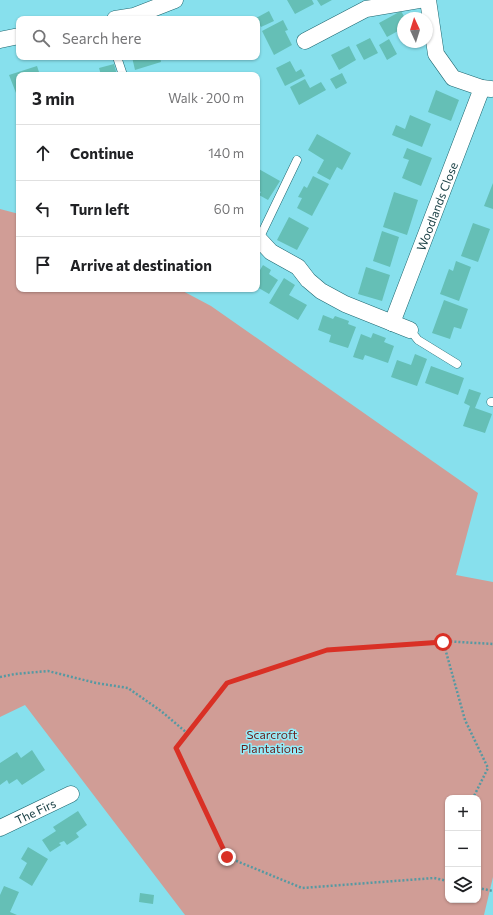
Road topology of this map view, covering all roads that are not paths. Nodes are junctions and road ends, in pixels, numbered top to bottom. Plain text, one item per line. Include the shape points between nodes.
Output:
1 (175, 0) edge
2 (419, 0) edge
3 (428, 0) edge
4 (134, 16) edge
5 (16, 37) edge
6 (0, 40) edge
7 (305, 41) dead end
8 (118, 60) edge
9 (122, 72) edge
10 (487, 88) edge
11 (297, 160) dead end
12 (260, 234) edge
13 (260, 240) edge
14 (392, 323) junction
15 (410, 330) joint
16 (457, 364) dead end
17 (71, 794) dead end
18 (0, 828) edge

1 - 4 street
2 - 7 street via 366,9
3 - 10 street via 436,54 453,78
5 - 6 street
8 - 9 lane
10 - 14 street, Woodlands Close
11 - 12 lane
13 - 14 street via 271,252 298,267 321,291
14 - 15 street
15 - 16 lane via 418,340
17 - 18 street, The Firs

